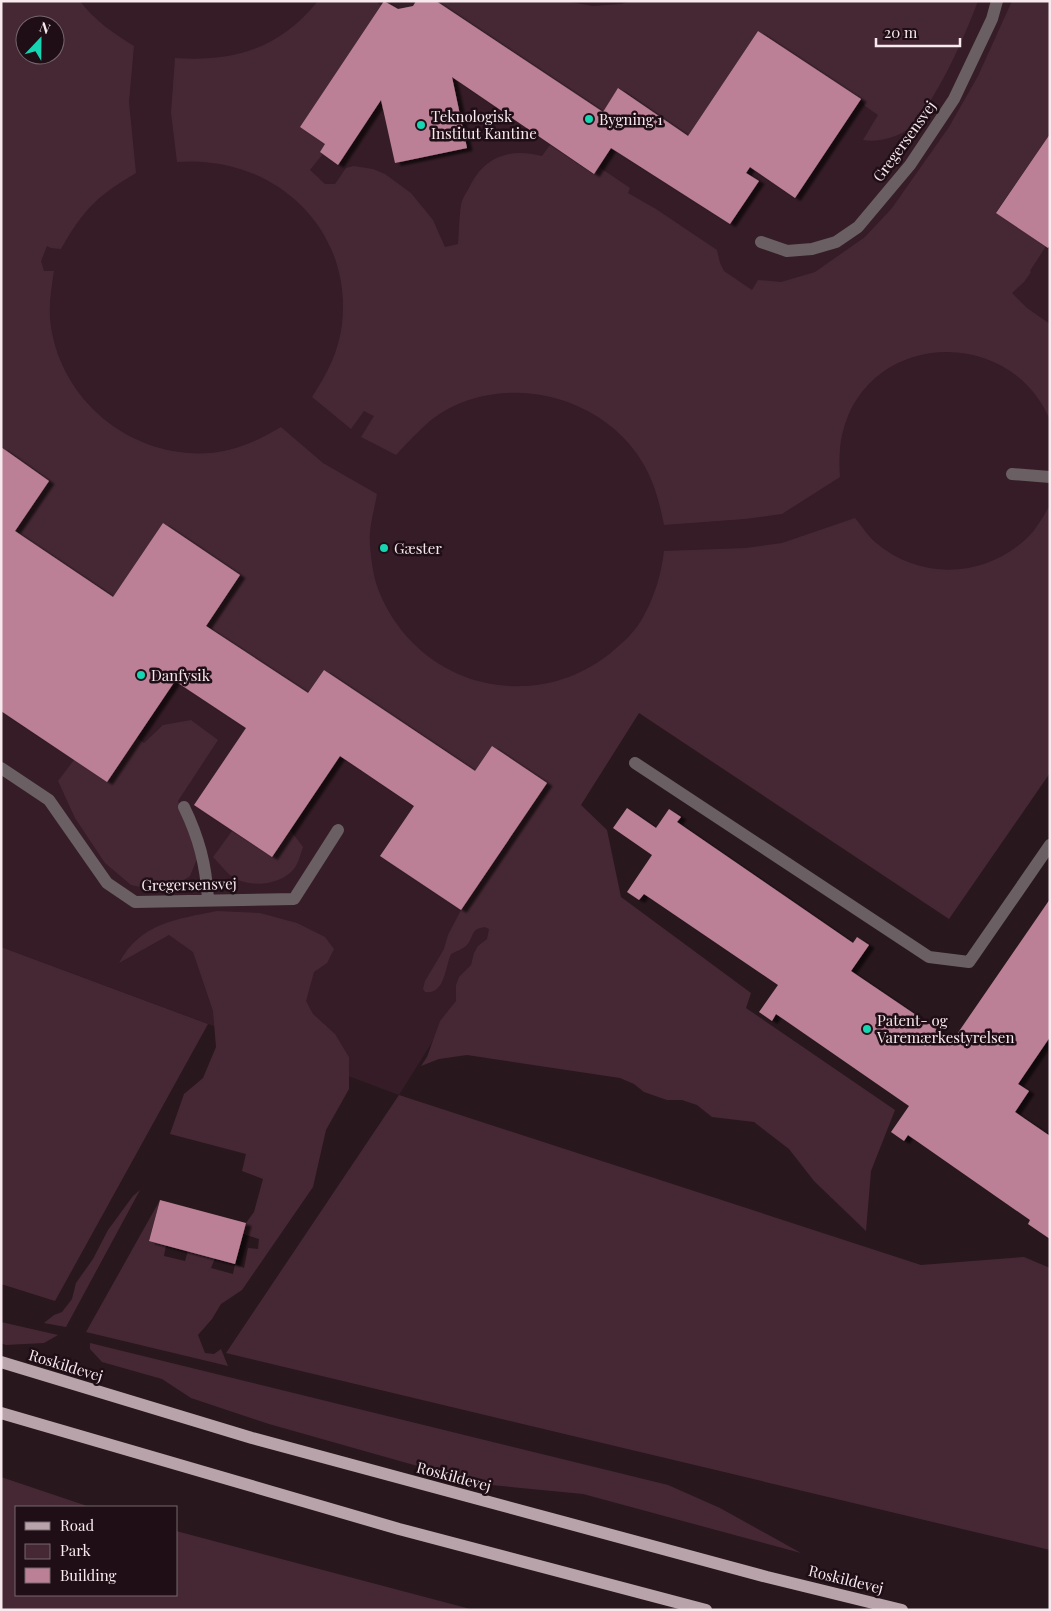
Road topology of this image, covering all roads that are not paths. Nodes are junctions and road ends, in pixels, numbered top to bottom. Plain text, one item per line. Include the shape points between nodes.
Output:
1 (997, 1) edge
2 (761, 242) dead end
3 (1012, 474) dead end
4 (1050, 477) edge
5 (635, 763) dead end
6 (1, 768) edge
7 (184, 807) dead end
8 (338, 830) dead end
9 (1050, 845) edge
10 (208, 899) junction
11 (1, 1362) edge
12 (1, 1413) edge
13 (706, 1610) edge
14 (902, 1610) edge

1 - 2 street, Gregersensvej via 992,19 954,99 910,165 858,227 836,242 812,250 787,251
3 - 4 street
5 - 9 street via 929,957 969,962
6 - 10 street, Gregersensvej via 49,800 107,883 135,902
7 - 10 street via 197,835 207,873
8 - 10 street, Gregersensvej via 294,899
11 - 14 main road, Roskildevej via 252,1438 767,1577
12 - 13 main road via 399,1529

